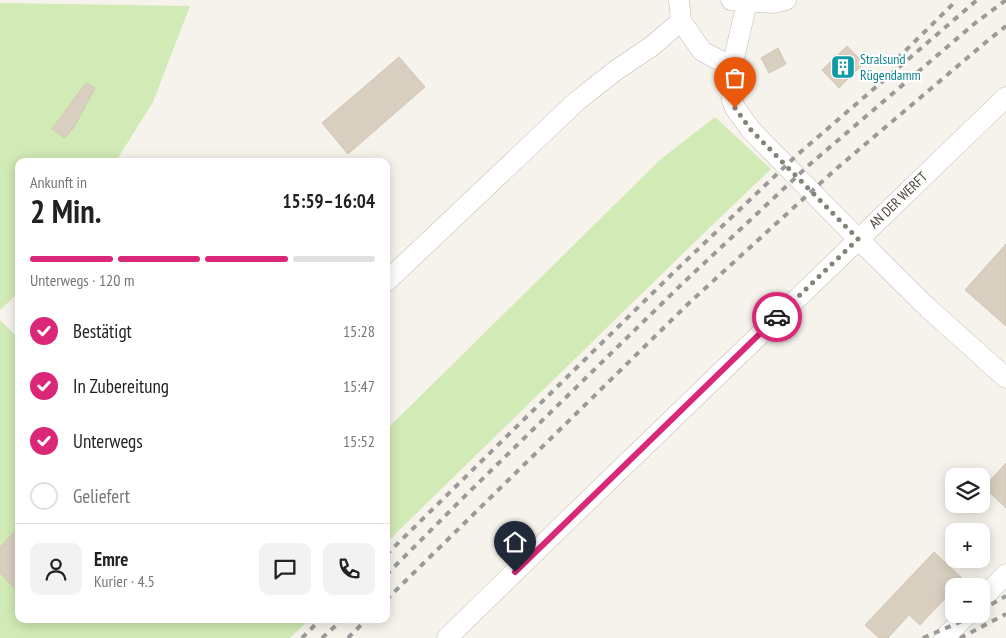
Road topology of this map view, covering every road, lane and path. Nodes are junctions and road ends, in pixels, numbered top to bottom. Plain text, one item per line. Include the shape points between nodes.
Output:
1 (679, 0) edge
2 (786, 0) edge
3 (739, 1) edge
4 (681, 21) junction
5 (732, 67) junction
6 (1006, 97) edge
7 (858, 239) junction
8 (390, 278) edge
9 (1006, 378) edge
10 (1006, 574) edge
11 (990, 591) edge
12 (959, 623) edge
13 (447, 638) edge
14 (944, 638) edge

1 - 4 street
2 - 3 street via 773,3
3 - 5 street
4 - 5 street via 702,51
4 - 8 street via 577,101
5 - 7 street via 732,100 751,130
6 - 7 street, AN DER WERFT
7 - 9 street
7 - 13 street, AN DER WERFT
10 - 11 street
12 - 14 street

